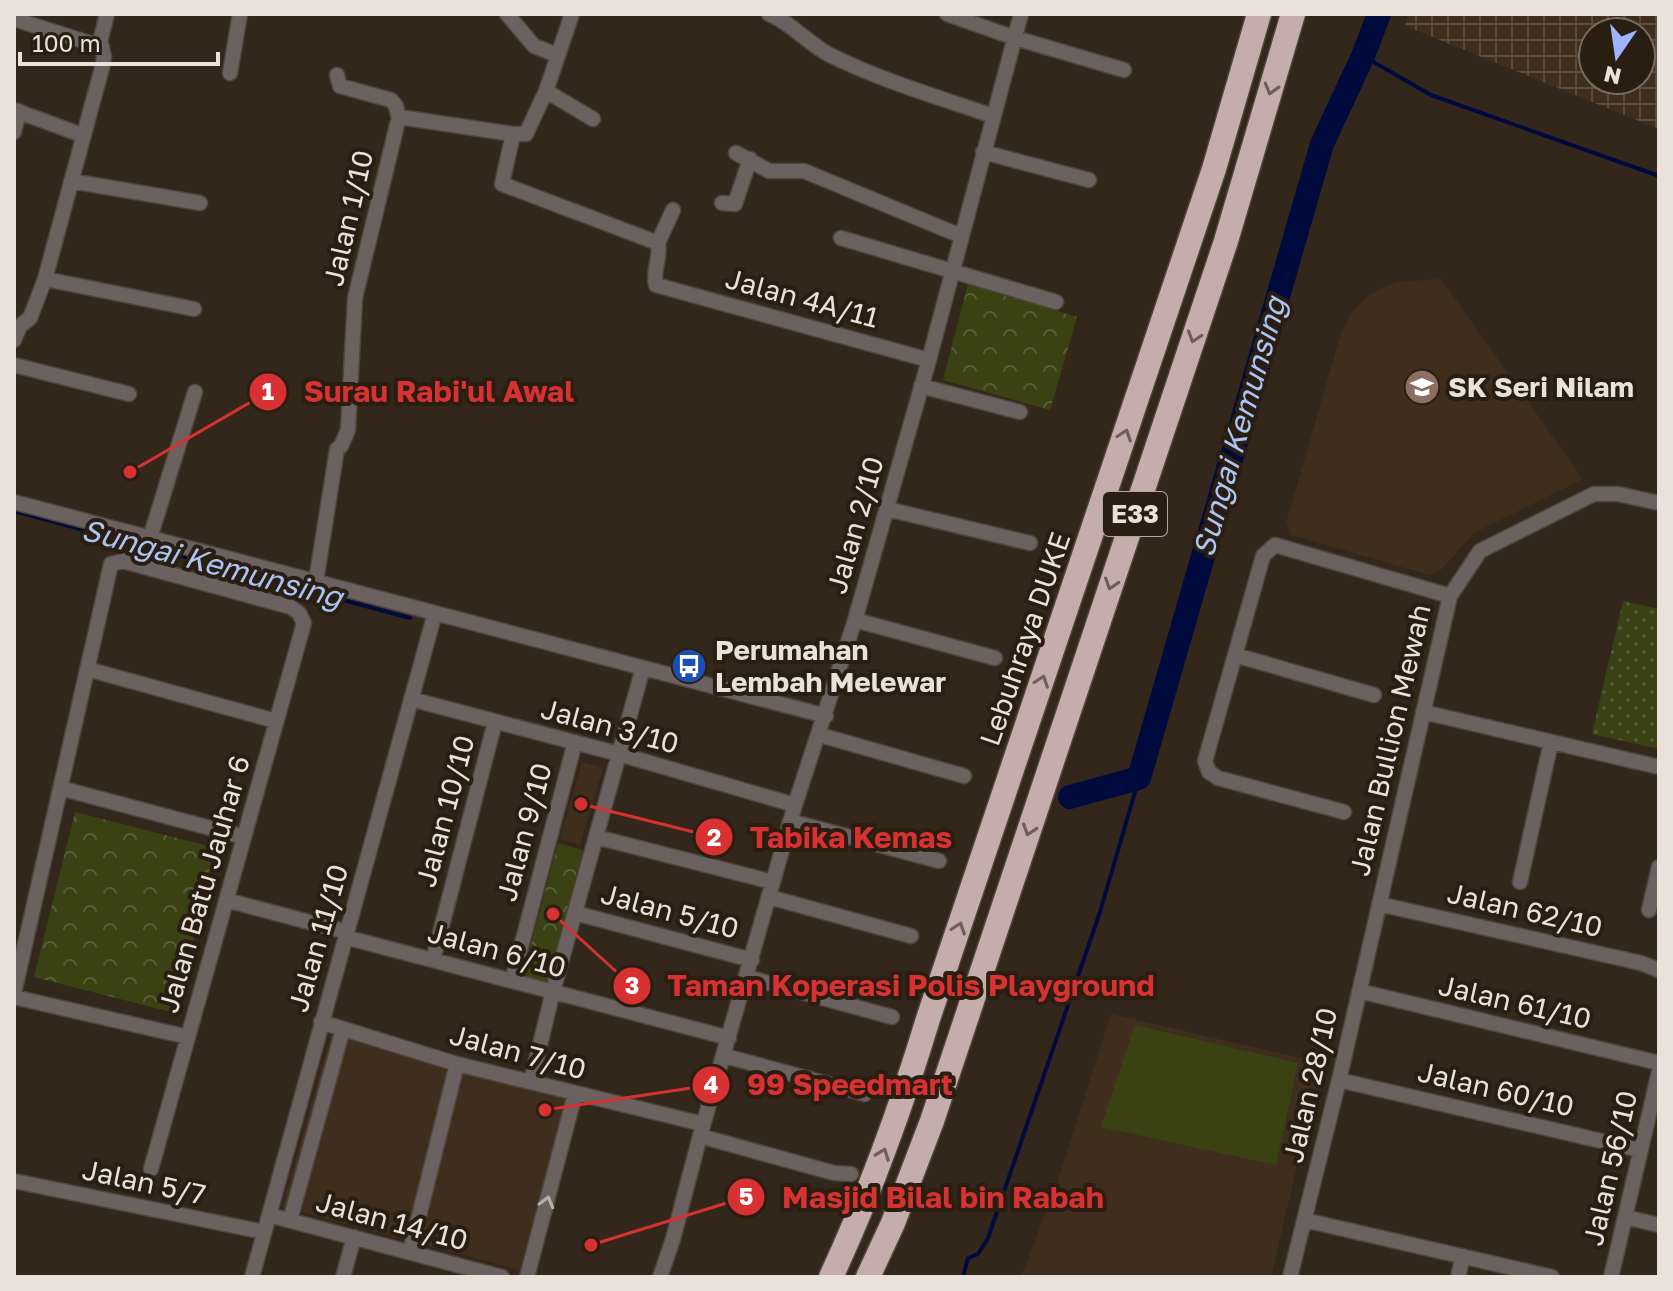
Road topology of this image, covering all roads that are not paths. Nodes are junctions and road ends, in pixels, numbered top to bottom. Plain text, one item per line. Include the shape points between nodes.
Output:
1 (107, 14) edge
2 (240, 14) edge
3 (507, 14) edge
4 (572, 14) edge
5 (769, 14) edge
6 (947, 14) edge
7 (1021, 14) edge
8 (1259, 14) edge
9 (1293, 14) edge
10 (14, 19) edge
11 (1015, 38) junction
12 (102, 47) junction
13 (557, 55) junction
14 (1124, 70) dead end
15 (230, 73) dead end
16 (337, 75) dead end
17 (546, 91) junction
18 (16, 111) edge
19 (993, 116) junction
20 (399, 119) junction
21 (593, 119) dead end
22 (14, 132) edge
23 (513, 134) junction
24 (82, 135) junction
25 (983, 152) junction
26 (1089, 180) dead end
27 (71, 181) junction
28 (200, 203) dead end
29 (722, 203) dead end
30 (673, 210) dead end
31 (961, 236) junction
32 (841, 238) dead end
33 (658, 243) junction
34 (952, 271) junction
35 (45, 279) junction
36 (1056, 302) dead end
37 (194, 309) dead end
38 (15, 333) edge
39 (929, 360) junction
40 (14, 365) edge
41 (921, 386) junction
42 (195, 392) dead end
43 (129, 394) dead end
44 (1020, 412) dead end
45 (14, 502) edge
46 (1659, 503) edge
47 (887, 509) junction
48 (150, 538) junction
49 (1030, 543) dead end
50 (316, 581) junction
51 (1450, 596) junction
52 (435, 613) junction
53 (855, 620) junction
54 (1235, 655) junction
55 (995, 658) dead end
56 (643, 668) junction
57 (87, 669) junction
58 (1374, 695) dead end
59 (411, 699) junction
60 (1423, 712) junction
61 (826, 716) junction
62 (276, 721) junction
63 (495, 722) junction
64 (820, 735) junction
65 (575, 742) junction
66 (1551, 742) junction
67 (619, 754) junction
68 (1659, 767) edge
69 (964, 776) dead end
70 (60, 788) junction
71 (795, 805) junction
72 (1344, 812) dead end
73 (790, 821) junction
74 (244, 837) junction
75 (596, 837) junction
76 (939, 861) dead end
77 (1659, 867) edge
78 (773, 882) junction
79 (1520, 882) dead end
80 (769, 897) junction
81 (226, 900) junction
82 (1379, 904) junction
83 (1649, 910) dead end
84 (575, 913) junction
85 (346, 934) junction
86 (911, 936) dead end
87 (433, 960) junction
88 (752, 960) junction
89 (1659, 970) edge
90 (747, 977) junction
91 (512, 981) junction
92 (553, 991) junction
93 (1359, 991) junction
94 (14, 995) edge
95 (892, 1017) dead end
96 (321, 1022) junction
97 (343, 1029) junction
98 (188, 1037) junction
99 (729, 1038) junction
100 (725, 1056) junction
101 (1659, 1063) edge
102 (457, 1064) junction
103 (1659, 1072) edge
104 (1339, 1080) junction
105 (531, 1082) junction
106 (575, 1094) junction
107 (865, 1094) dead end
108 (702, 1130) junction
109 (1659, 1142) edge
110 (1642, 1144) junction
111 (151, 1169) dead end
112 (851, 1174) dead end
113 (14, 1181) edge
114 (269, 1215) junction
115 (1625, 1217) junction
116 (290, 1220) junction
117 (1304, 1220) junction
118 (1659, 1225) edge
119 (264, 1232) junction
120 (354, 1237) junction
121 (410, 1252) junction
122 (1463, 1256) junction
123 (252, 1277) edge
124 (343, 1277) edge
125 (502, 1277) edge
126 (527, 1277) edge
127 (660, 1277) edge
128 (831, 1277) edge
129 (868, 1277) edge
130 (1290, 1277) edge
131 (1458, 1277) edge
132 (1552, 1277) edge
133 (1611, 1277) edge

1 - 12 street
2 - 15 street
3 - 13 street via 534,46
4 - 13 street
5 - 19 street via 833,57
6 - 11 street
7 - 11 street, Jalan 2/10
128 -> 8 highway, Lebuhraya DUKE / E33 via 900,1110 1214,169
9 -> 129 highway, E33 via 1226,241 937,1107
10 - 12 street
11 - 14 street
11 - 19 street, Jalan 2/10
12 - 24 street via 103,64
13 - 17 street
16 - 20 street via 340,86 391,100
17 - 21 street
17 - 23 street via 529,131
18 - 22 street
18 - 24 street
19 - 25 street, Jalan 2/10
20 - 23 street, Jalan 1/10
20 - 50 street, Jalan 1/10 via 355,298 348,430 337,449
23 - 33 street via 501,179 505,187
24 - 27 street
25 - 26 street
25 - 31 street, Jalan 2/10
27 - 28 street
27 - 35 street
29 - 31 street via 735,204 743,156 769,171 804,171
30 - 33 street
31 - 34 street, Jalan 2/10
32 - 34 street
33 - 39 street, Jalan 4A/11 via 654,281 660,287
34 - 36 street
34 - 39 street, Jalan 2/10
35 - 37 street
35 - 38 street via 30,318
39 - 41 street, Jalan 2/10
40 - 43 street
41 - 44 street
41 - 47 street, Jalan 2/10
42 - 48 street
45 - 48 street
46 - 51 street, Jalan Bullion Mewah via 1594,494 1480,551
47 - 49 street
47 - 53 street, Jalan 2/10
48 - 50 street
50 - 52 street
51 - 54 street via 1275,545 1263,556
51 - 60 street, Jalan Bullion Mewah
52 - 56 street
52 - 59 street, Jalan 11/10
53 - 55 street
53 - 61 street, Jalan 2/10
54 - 58 street
54 - 72 street via 1205,761 1209,772
56 - 61 street
56 - 67 street
57 - 62 street
57 - 62 street, Jalan Batu Jauhar 6 via 111,564 123,561 291,607 304,623
57 - 70 street
59 - 63 street, Jalan 3/10
59 - 85 street, Jalan 11/10
60 - 66 street
60 - 82 street, Jalan Bullion Mewah
61 - 64 street, Jalan 2/10
62 - 74 street, Jalan Batu Jauhar 6
63 - 65 street, Jalan 3/10
63 - 87 street, Jalan 10/10
64 - 69 street
64 - 71 street, Jalan 2/10
65 - 67 street, Jalan 3/10
65 - 91 street, Jalan 9/10
66 - 68 street
66 - 79 street
67 - 71 street, Jalan 3/10
67 - 75 street
70 - 74 street
70 - 94 street
71 - 73 street, Jalan 2/10
73 - 76 street
73 - 78 street, Jalan 2/10
74 - 81 street, Jalan Batu Jauhar 6
75 - 78 street
75 - 84 street
77 - 83 street
78 - 80 street, Jalan 2/10
80 - 86 street
80 - 88 street, Jalan 2/10
81 - 85 street, Jalan 6/10
81 - 98 street, Jalan Batu Jauhar 6
82 - 89 street, Jalan 62/10
82 - 93 street, Jalan 28/10
84 - 88 street, Jalan 5/10
84 - 92 street
85 - 87 street, Jalan 6/10
85 - 96 street, Jalan 11/10
87 - 91 street, Jalan 6/10
88 - 90 street, Jalan 2/10
90 - 95 street
90 - 99 street, Jalan 2/10
91 - 92 street, Jalan 6/10
92 - 99 street, Jalan 6/10
92 - 105 street
93 - 101 street, Jalan 61/10
93 - 104 street, Jalan 28/10
94 - 98 street
96 - 97 street, Jalan 7/10
96 - 114 street, Jalan 11/10
97 - 102 street, Jalan 7/10
97 - 116 street
98 - 111 street, Jalan Batu Jauhar 6
99 - 100 street, Jalan 2/10
100 - 107 street
100 - 108 street, Jalan 2/10
102 - 105 street, Jalan 7/10
102 - 121 street
103 - 110 street, Jalan 56/10
104 - 110 street, Jalan 60/10
104 - 117 street, Jalan 28/10
105 - 106 street, Jalan 7/10
106 - 108 street, Jalan 7/10
126 -> 106 street
108 - 112 street, Jalan 7/10
108 - 127 street, Jalan 2/10
109 - 110 street, Jalan 60/10
110 - 115 street, Jalan 56/10
113 - 119 street, Jalan 5/7
114 - 116 street, Jalan 14/10
114 - 119 street, Jalan 11/10
115 - 118 street
115 - 133 street, Jalan 56/10
116 - 120 street, Jalan 14/10
117 - 122 street
117 - 130 street, Jalan 28/10
119 - 123 street, Jalan 11/10
120 - 121 street, Jalan 14/10
120 - 124 street
121 - 125 street, Jalan 14/10
122 - 131 street
122 - 132 street

